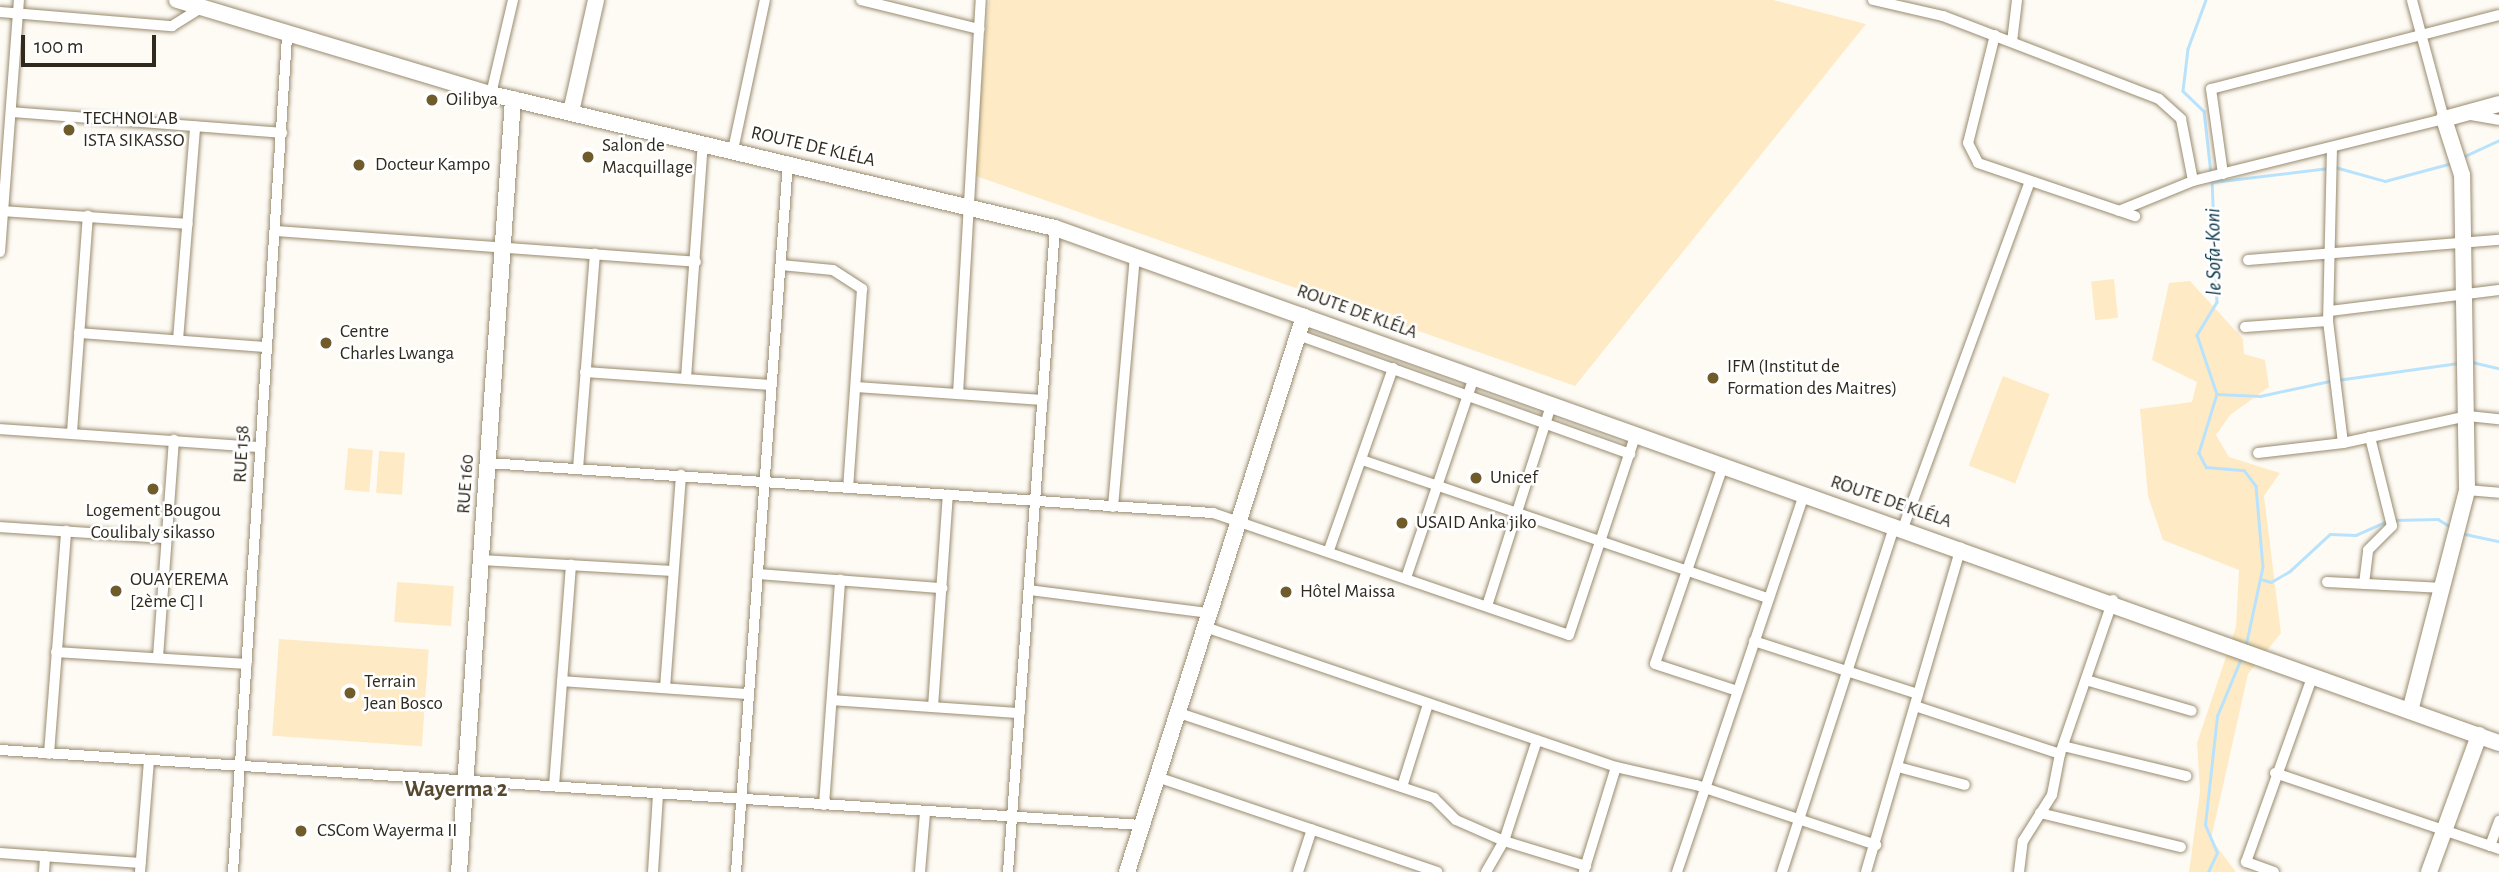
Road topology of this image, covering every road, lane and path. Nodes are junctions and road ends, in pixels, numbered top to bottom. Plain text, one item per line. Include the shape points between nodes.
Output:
1 (19, 0) edge
2 (177, 0) edge
3 (513, 0) edge
4 (596, 0) edge
5 (765, 0) edge
6 (861, 0) edge
7 (981, 0) edge
8 (1873, 0) edge
9 (2017, 0) edge
10 (2412, 0) edge
11 (201, 8) junction
12 (0, 12) edge
13 (18, 13) junction
14 (2499, 15) edge
15 (979, 29) junction
16 (1995, 35) junction
17 (2421, 35) junction
18 (287, 37) junction
19 (2012, 42) junction
20 (491, 94) junction
21 (513, 99) junction
22 (2499, 104) edge
23 (11, 112) junction
24 (571, 113) junction
25 (2465, 114) junction
26 (2444, 120) junction
27 (2499, 120) edge
28 (195, 127) junction
29 (282, 133) junction
30 (703, 143) junction
31 (2332, 146) junction
32 (733, 150) junction
33 (788, 162) junction
34 (2224, 174) junction
35 (2193, 181) junction
36 (2029, 183) junction
37 (965, 204) junction
38 (3, 211) junction
39 (2119, 211) junction
40 (88, 216) junction
41 (2135, 216) dead end
42 (188, 224) junction
43 (1055, 228) junction
44 (276, 231) junction
45 (2499, 240) edge
46 (2465, 242) junction
47 (503, 245) junction
48 (0, 252) edge
49 (595, 254) junction
50 (1135, 256) junction
51 (2329, 256) junction
52 (2248, 260) dead end
53 (696, 262) junction
54 (781, 265) junction
55 (2499, 290) edge
56 (2465, 293) junction
57 (1304, 316) junction
58 (2329, 316) junction
59 (2245, 327) dead end
60 (79, 333) junction
61 (1298, 335) junction
62 (178, 340) junction
63 (266, 347) junction
64 (1393, 368) junction
65 (585, 372) junction
66 (1474, 377) junction
67 (686, 378) junction
68 (771, 385) junction
69 (856, 387) junction
70 (958, 394) junction
71 (1468, 395) junction
72 (1043, 400) junction
73 (1551, 406) junction
74 (2468, 416) junction
75 (2499, 419) edge
76 (1547, 424) junction
77 (0, 429) edge
78 (72, 432) junction
79 (1635, 437) junction
80 (2370, 438) junction
81 (174, 440) junction
82 (2343, 443) junction
83 (260, 447) junction
84 (2258, 453) dead end
85 (1630, 454) junction
86 (1362, 460) junction
87 (488, 463) junction
88 (1723, 466) junction
89 (578, 469) junction
90 (681, 475) junction
91 (764, 481) junction
92 (848, 487) junction
93 (1436, 488) junction
94 (2468, 490) junction
95 (2499, 493) edge
96 (1804, 494) junction
97 (948, 495) junction
98 (1036, 502) junction
99 (1113, 507) junction
100 (1517, 514) junction
101 (1237, 520) junction
102 (1899, 526) junction
103 (0, 527) edge
104 (66, 531) junction
105 (167, 538) junction
106 (1601, 542) junction
107 (1961, 548) junction
108 (1329, 550) junction
109 (481, 560) junction
110 (571, 565) junction
111 (673, 571) junction
112 (1689, 571) junction
113 (758, 574) junction
114 (1406, 578) junction
115 (840, 580) junction
116 (2327, 582) dead end
117 (2364, 584) junction
118 (942, 587) junction
119 (2444, 588) junction
120 (1029, 590) junction
121 (1768, 598) junction
122 (2113, 600) junction
123 (1487, 606) junction
124 (1207, 620) junction
125 (1754, 641) junction
126 (56, 652) junction
127 (158, 657) junction
128 (247, 664) junction
129 (1847, 671) junction
130 (2313, 675) junction
131 (2086, 680) junction
132 (562, 681) junction
133 (665, 688) junction
134 (1737, 691) junction
135 (749, 694) junction
136 (1918, 694) junction
137 (832, 700) junction
138 (1428, 704) junction
139 (1915, 706) junction
140 (933, 707) junction
141 (2192, 711) dead end
142 (2410, 711) junction
143 (1020, 713) junction
144 (1179, 713) junction
145 (2479, 736) junction
146 (1537, 740) junction
147 (2499, 743) edge
148 (0, 750) edge
149 (2061, 750) junction
150 (49, 754) junction
151 (149, 761) junction
152 (239, 766) junction
153 (1616, 766) junction
154 (1898, 767) junction
155 (2275, 773) junction
156 (2186, 776) dead end
157 (1157, 777) junction
158 (466, 780) junction
159 (1965, 785) dead end
160 (554, 786) junction
161 (1402, 787) junction
162 (1704, 788) junction
163 (658, 795) junction
164 (742, 799) junction
165 (824, 804) junction
166 (925, 812) junction
167 (2040, 813) junction
168 (1012, 817) junction
169 (1799, 819) junction
170 (2499, 821) edge
171 (1141, 824) junction
172 (1312, 829) junction
173 (2444, 830) junction
174 (1504, 841) junction
175 (1876, 845) junction
176 (2182, 847) dead end
177 (2495, 848) edge
178 (0, 853) edge
179 (45, 856) junction
180 (140, 867) edge
181 (1585, 869) edge
182 (44, 872) edge
183 (233, 872) edge
184 (459, 872) edge
185 (653, 872) edge
186 (736, 872) edge
187 (920, 872) edge
188 (1008, 872) edge
189 (1126, 872) edge
190 (1298, 872) edge
191 (1437, 872) edge
192 (1486, 872) edge
193 (1677, 872) edge
194 (1782, 872) edge
195 (1866, 872) edge
196 (2019, 872) edge
197 (2274, 872) edge
198 (2429, 872) edge

1 - 13 street
2 - 11 main road, ROUTE DE KLÉLA
3 - 20 street
4 - 24 main road
5 - 32 street
6 - 15 street
7 - 15 street
8 - 16 street
9 - 19 street
10 - 17 street
11 - 13 street via 172,26
11 - 18 main road, ROUTE DE KLÉLA
12 - 13 street
13 - 23 street
14 - 17 street
15 - 37 street
16 - 19 street
16 - 36 street via 1969,147 1978,163
17 - 26 street
17 - 34 street via 2211,89
18 - 20 main road, ROUTE DE KLÉLA
18 - 29 street, RUE 158
19 - 35 street via 2159,99 2181,119
20 - 21 main road, ROUTE DE KLÉLA
21 - 24 main road, ROUTE DE KLÉLA
21 - 47 main road, RUE 160
22 - 25 main road
23 - 28 street
23 - 38 street
24 - 30 main road, ROUTE DE KLÉLA
25 - 26 main road
25 - 27 street
26 - 31 street
26 - 46 main road via 2462,175
28 - 29 street
28 - 42 street
29 - 44 street, RUE 158
30 - 32 main road, ROUTE DE KLÉLA
30 - 53 street
31 - 34 street
31 - 51 street
32 - 33 main road, ROUTE DE KLÉLA
33 - 37 main road, ROUTE DE KLÉLA
33 - 54 street
34 - 35 street
35 - 39 street
36 - 39 street
36 - 102 street
37 - 43 main road, ROUTE DE KLÉLA
37 - 70 street
38 - 40 street
38 - 48 street
39 - 41 street
40 - 42 street
40 - 60 street
42 - 62 street
43 - 50 main road, ROUTE DE KLÉLA
43 - 72 street
44 - 47 street
44 - 63 street, RUE 158
45 - 46 street
46 - 51 street
46 - 56 main road
47 - 49 street
47 - 87 main road, RUE 160
49 - 53 street
49 - 65 street
50 - 57 main road, ROUTE DE KLÉLA
50 - 99 street
51 - 52 street
51 - 58 street
53 - 67 street
54 - 68 street
54 - 69 street via 833,270 862,289
55 - 56 street
56 - 58 street
56 - 74 main road
57 - 61 main road
57 - 66 main road, ROUTE DE KLÉLA
58 - 59 street
58 - 82 street via 2332,382
60 - 62 street
60 - 78 street
61 - 64 street
61 - 101 main road
62 - 63 street
63 - 83 street, RUE 158
64 - 71 street
64 - 86 street
65 - 67 street
65 - 89 street
66 - 71 street
66 - 73 main road, ROUTE DE KLÉLA
67 - 68 street
68 - 91 street
69 - 70 street
69 - 92 street
70 - 72 street
71 - 76 street
71 - 93 street
72 - 98 street
73 - 76 street
73 - 79 main road, ROUTE DE KLÉLA
74 - 75 street
74 - 80 street
74 - 94 main road
76 - 85 street
76 - 100 street
77 - 78 street
78 - 81 street
79 - 85 street
79 - 88 main road, ROUTE DE KLÉLA
80 - 82 street
80 - 117 street via 2392,526 2368,550
81 - 83 street
81 - 105 street
82 - 84 street
83 - 128 street, RUE 158
85 - 106 street
86 - 93 street
86 - 108 street
87 - 89 street
87 - 109 main road, RUE 160
88 - 96 main road, ROUTE DE KLÉLA
88 - 112 street
89 - 90 street
90 - 91 street
90 - 111 street
91 - 92 street
91 - 113 street
92 - 97 street
93 - 100 street
93 - 114 street
94 - 95 street
94 - 119 main road
96 - 102 main road, ROUTE DE KLÉLA
96 - 121 street
97 - 98 street
97 - 118 street
98 - 99 street
98 - 120 street
99 - 101 street
100 - 106 street
100 - 123 street
101 - 108 street
101 - 124 main road
102 - 107 main road, ROUTE DE KLÉLA
102 - 129 street
103 - 104 street
104 - 105 street
104 - 126 street
105 - 127 street
106 - 112 street
106 - 123 street via 1569,635
107 - 122 main road, ROUTE DE KLÉLA
107 - 136 street
108 - 114 street
109 - 110 street
109 - 158 main road, RUE 160
110 - 111 street
110 - 132 street
111 - 133 street
112 - 121 street
112 - 134 street via 1656,664
113 - 115 street
113 - 135 street
114 - 123 street
115 - 118 street
115 - 137 street
116 - 117 street
117 - 119 street
118 - 140 street
119 - 142 main road
120 - 124 street
120 - 143 street
121 - 125 street
122 - 130 main road, ROUTE DE KLÉLA
122 - 131 street
124 - 138 street
124 - 144 main road
125 - 129 street
125 - 134 street
126 - 127 street
126 - 150 street
127 - 128 street
128 - 152 street, RUE 158
129 - 136 street
129 - 169 street
130 - 142 main road, ROUTE DE KLÉLA
130 - 155 street
131 - 141 street
131 - 149 street
132 - 133 street
132 - 160 street
133 - 135 street
134 - 162 street
135 - 164 street
136 - 139 street
137 - 140 street
137 - 165 street
138 - 146 street
138 - 161 street
139 - 149 street
139 - 154 street
140 - 143 street
142 - 145 main road, ROUTE DE KLÉLA
143 - 168 street
144 - 157 main road
144 - 161 street
145 - 147 main road, ROUTE DE KLÉLA
145 - 173 main road
146 - 153 street
146 - 174 street
148 - 150 street
149 - 156 street
149 - 167 street via 2052,795
150 - 151 street
151 - 152 street
151 - 180 street
152 - 158 street
152 - 183 street, RUE 158
153 - 162 street
153 - 181 street
154 - 159 street
154 - 175 street
155 - 173 street
155 - 197 street via 2246,862
157 - 171 main road
157 - 172 street
158 - 160 street
158 - 184 main road, RUE 160
160 - 163 street
161 - 174 street via 1434,798 1456,820
162 - 169 street
162 - 193 street
163 - 164 street
163 - 185 street
164 - 165 street
164 - 186 street
165 - 166 street
166 - 168 street
166 - 187 street
167 - 176 street
167 - 196 street via 2023,841
168 - 171 street
168 - 188 street
169 - 175 street
169 - 194 street
170 - 177 street
171 - 189 main road
172 - 190 street
172 - 191 street
173 - 177 street
173 - 198 main road
174 - 181 street
174 - 192 street
175 - 195 street
178 - 179 street
179 - 180 street
179 - 182 street

